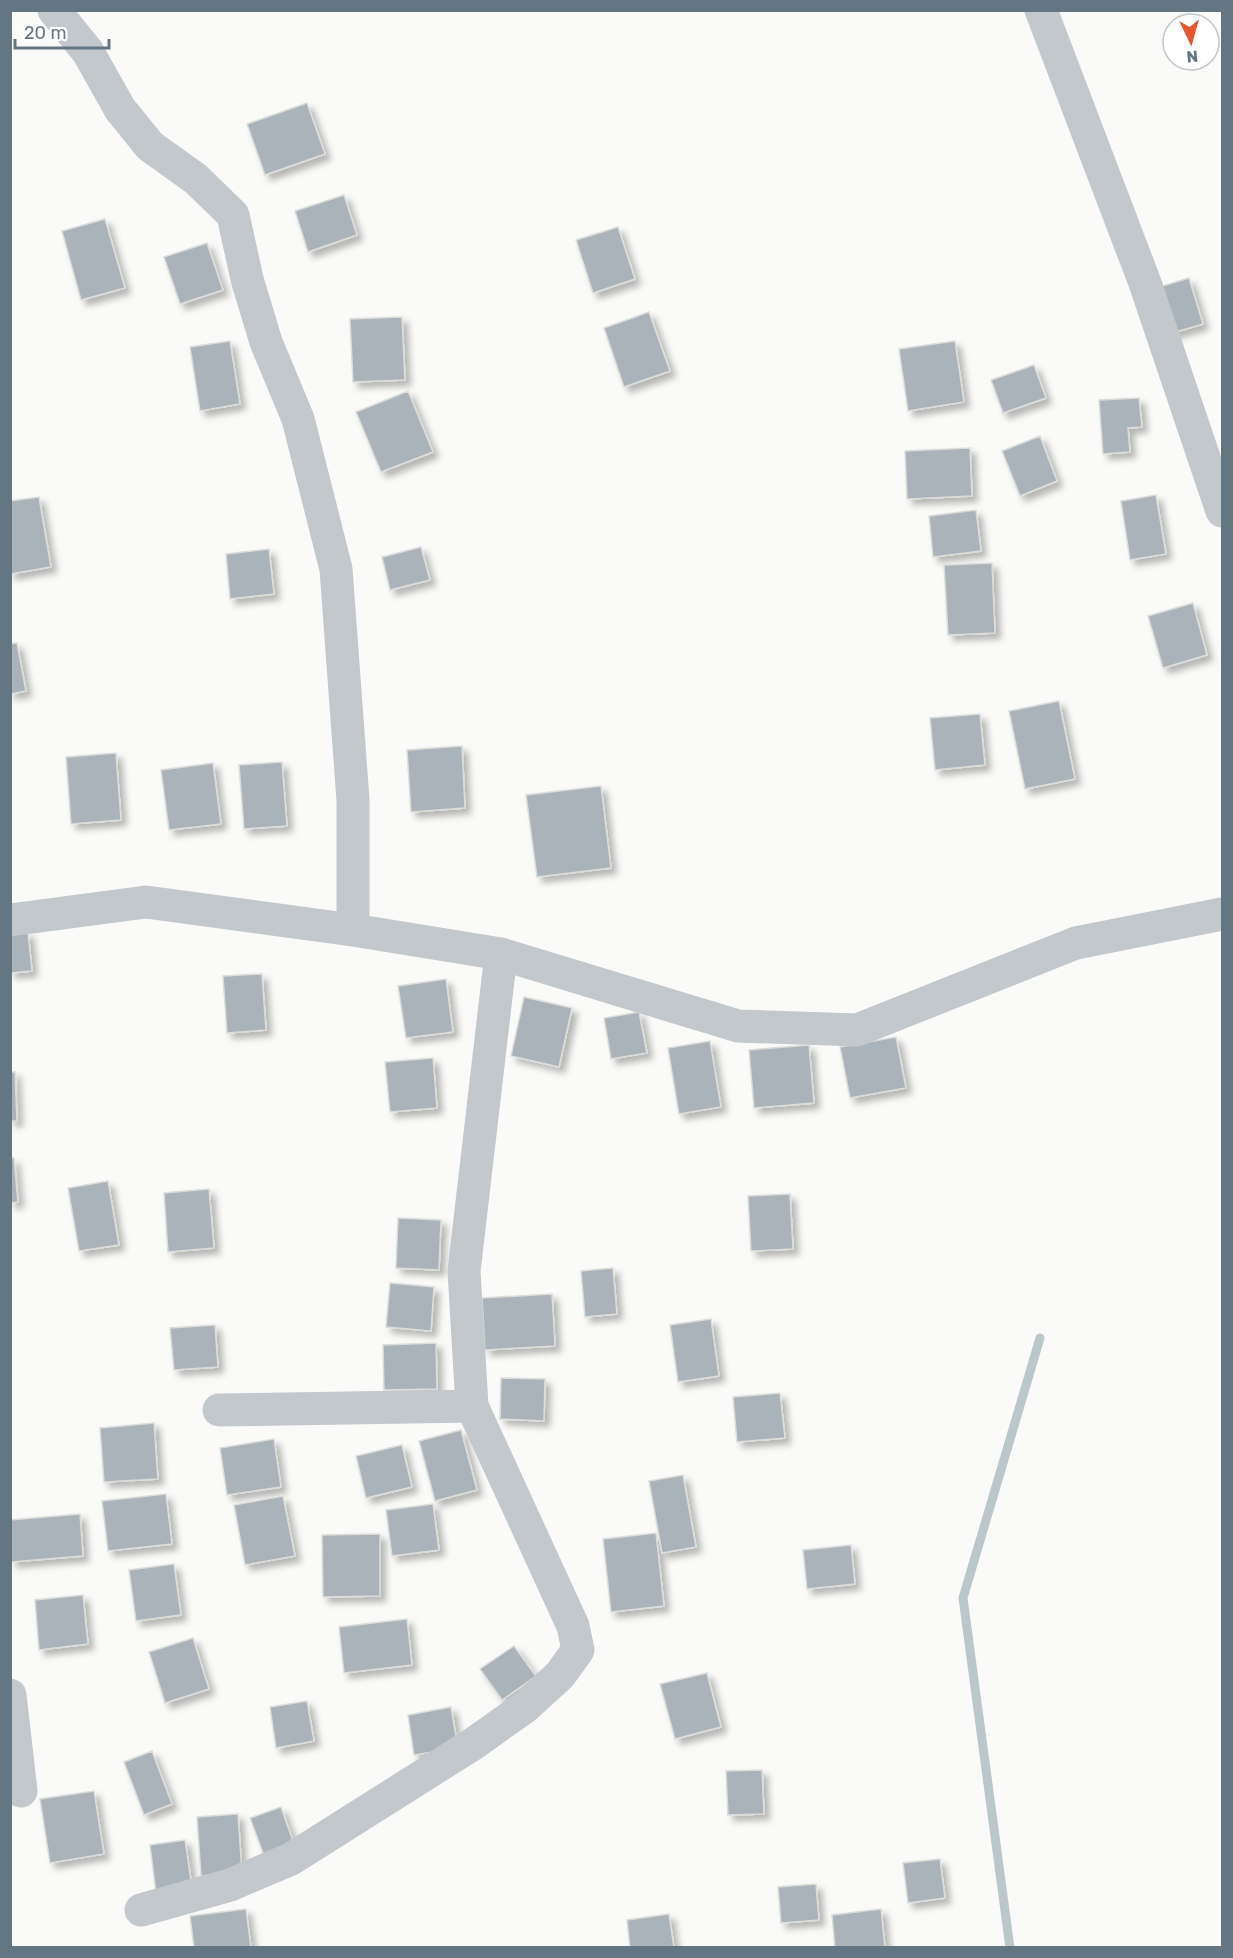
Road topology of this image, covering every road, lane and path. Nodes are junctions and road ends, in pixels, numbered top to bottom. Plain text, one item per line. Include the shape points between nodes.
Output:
1 (54, 10) edge
2 (1041, 10) edge
3 (1222, 511) edge
4 (1222, 915) edge
5 (10, 920) edge
6 (353, 930) junction
7 (501, 954) junction
8 (472, 1406) junction
9 (219, 1410) dead end
10 (10, 1695) edge
11 (21, 1791) dead end
12 (141, 1910) dead end

1 - 6 street via 88,52 120,109 150,146 196,179 233,215 266,342 298,419 336,569 353,800
2 - 3 street via 1145,283
4 - 7 street via 1076,943 857,1029 738,1026
5 - 6 street via 146,902
6 - 7 street
7 - 8 street via 464,1271
8 - 9 street
8 - 12 street via 573,1626 578,1650 560,1675 525,1707 291,1859 230,1885
10 - 11 street

